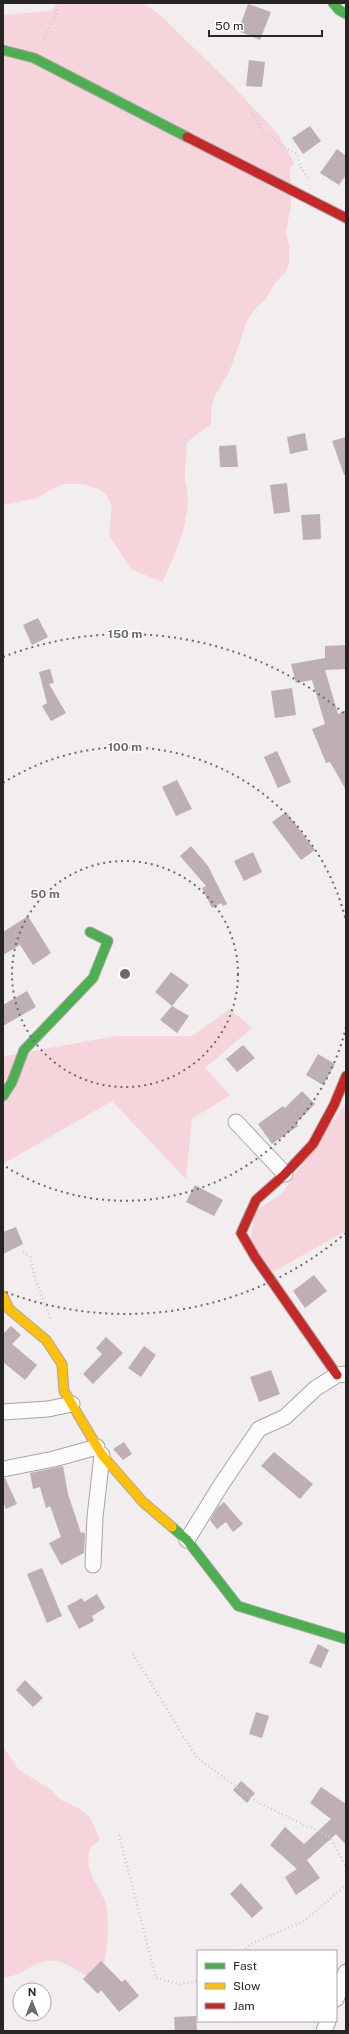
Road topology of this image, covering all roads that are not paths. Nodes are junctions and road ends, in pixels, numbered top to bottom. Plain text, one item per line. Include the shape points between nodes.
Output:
1 (333, 3) edge
2 (346, 14) edge
3 (3, 50) edge
4 (346, 218) edge
5 (90, 932) dead end
6 (346, 1076) edge
7 (3, 1096) edge
8 (236, 1122) dead end
9 (285, 1174) junction
10 (3, 1296) edge
11 (341, 1374) edge
12 (72, 1404) junction
13 (3, 1412) edge
14 (99, 1451) junction
15 (3, 1469) edge
16 (187, 1540) junction
17 (93, 1565) dead end
18 (346, 1639) edge
19 (346, 1972) edge
20 (337, 1996) edge

1 - 2 street
3 - 4 street via 34,58
5 - 7 street via 108,941 93,978 24,1050 12,1082
6 - 9 street via 313,1144
8 - 9 street
9 - 11 street via 256,1200 241,1233
10 - 12 street via 9,1309 46,1340 62,1364 64,1391
11 - 16 street via 316,1388 285,1417 260,1429 221,1484
12 - 13 street via 48,1409
12 - 14 street
14 - 15 street
14 - 16 street via 143,1502
14 - 17 street
16 - 18 street via 238,1606
19 - 20 street

